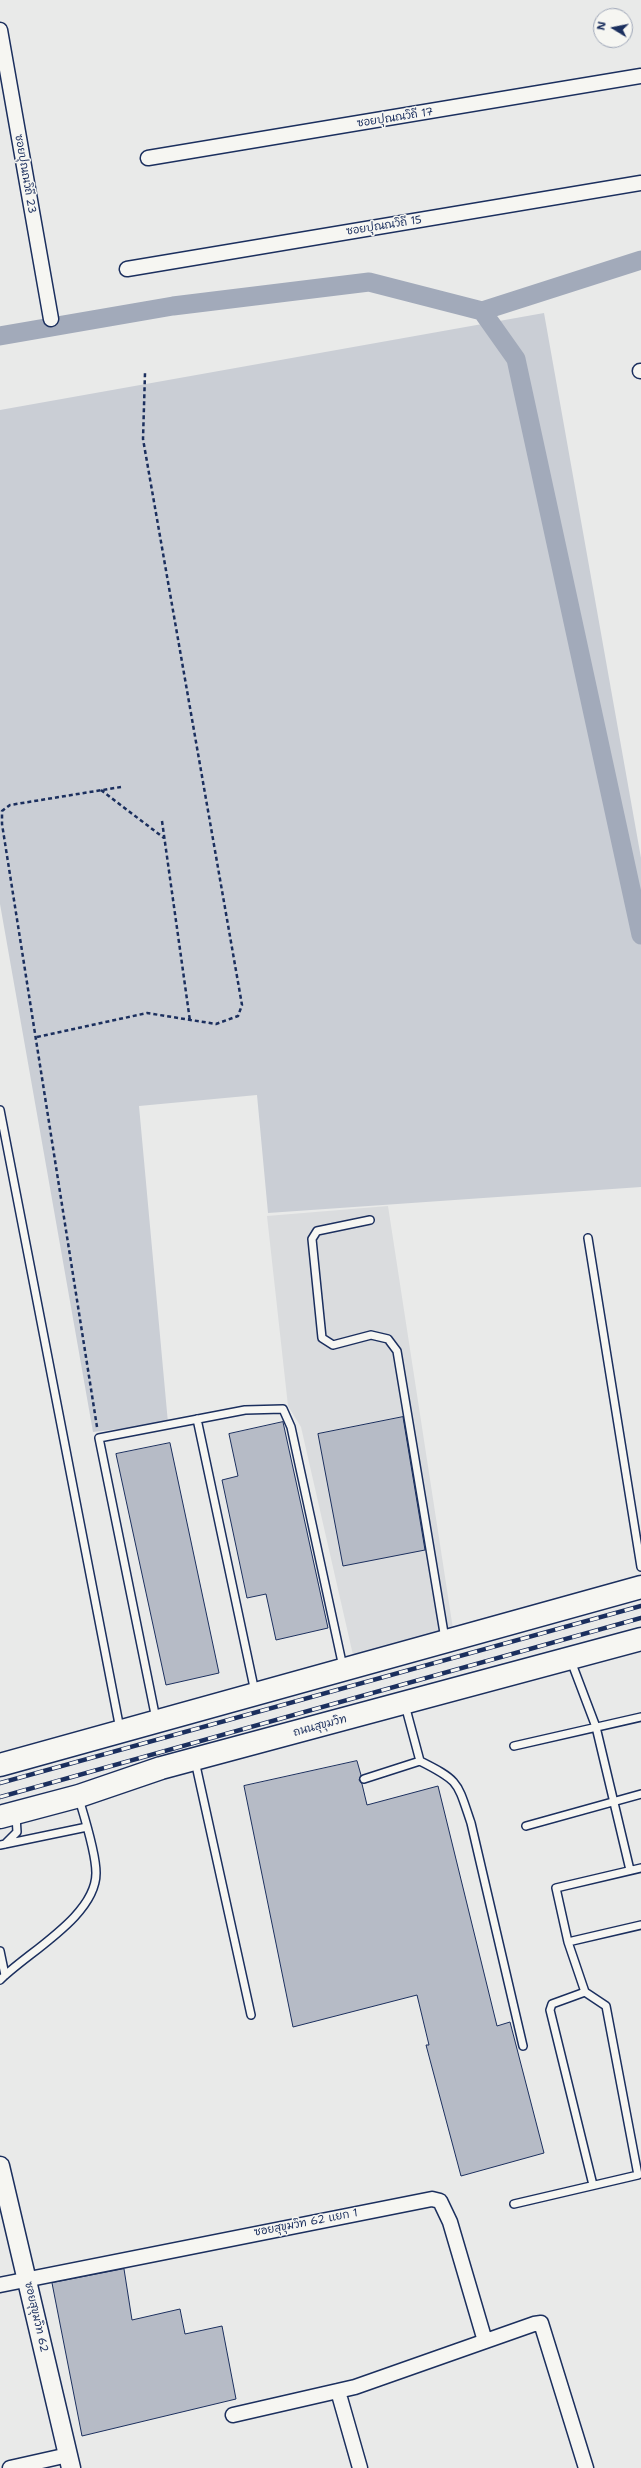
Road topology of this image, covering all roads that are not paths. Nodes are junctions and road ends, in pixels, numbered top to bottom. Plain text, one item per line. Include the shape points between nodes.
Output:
1 (0, 30) edge
2 (641, 76) edge
3 (148, 158) dead end
4 (641, 183) edge
5 (127, 269) dead end
6 (51, 319) dead end
7 (0, 1110) edge
8 (370, 1220) dead end
9 (588, 1238) dead end
10 (197, 1419) junction
11 (641, 1567) edge
12 (641, 1587) edge
13 (641, 1639) edge
14 (445, 1642) junction
15 (570, 1658) junction
16 (343, 1670) junction
17 (256, 1694) junction
18 (405, 1703) junction
19 (641, 1716) edge
20 (156, 1721) junction
21 (596, 1727) junction
22 (121, 1731) junction
23 (514, 1746) dead end
24 (195, 1759) junction
25 (420, 1761) junction
26 (0, 1765) edge
27 (364, 1779) dead end
28 (641, 1794) edge
29 (79, 1796) junction
30 (614, 1801) junction
31 (8, 1815) edge
32 (526, 1826) dead end
33 (87, 1827) junction
34 (2, 1844) edge
35 (641, 1868) edge
36 (630, 1870) junction
37 (641, 1926) edge
38 (568, 1942) junction
39 (0, 1951) edge
40 (2, 1977) edge
41 (585, 1992) junction
42 (251, 2015) dead end
43 (523, 2046) dead end
44 (0, 2166) edge
45 (593, 2185) junction
46 (514, 2204) dead end
47 (27, 2278) junction
48 (0, 2285) edge
49 (485, 2341) junction
50 (338, 2391) junction
51 (234, 2416) dead end
52 (70, 2462) edge
53 (10, 2468) edge
54 (360, 2468) edge
55 (586, 2468) edge

1 - 6 street, ซอยปุณณวิถี 23
2 - 3 street, ซอยปุณณวิถี 17
4 - 5 street, ซอยปุณณวิถี 15
7 - 22 lane
8 - 14 lane via 317,1231 312,1239 322,1338 333,1346 371,1335 388,1339 397,1351
9 - 11 lane
10 - 16 lane via 245,1410 283,1409 291,1427
10 - 17 lane
10 - 20 lane via 99,1438
12 - 14 main road
13 - 15 main road, ถนนสุขุมวิท
14 - 16 main road
15 - 18 main road, ถนนสุขุมวิท
15 - 21 lane
16 - 17 main road
17 - 20 main road
18 - 24 main road, ถนนสุขุมวิท
18 - 25 lane
19 - 21 lane
20 - 22 main road
21 - 23 lane
21 - 30 lane
22 - 26 main road
24 - 29 main road, ถนนสุขุมวิท
24 - 42 lane
25 - 27 lane
25 - 43 lane via 446,1774 459,1787 471,1823
28 - 30 lane
29 - 31 main road, ถนนสุขุมวิท
29 - 33 lane
30 - 32 lane
30 - 36 lane
31 - 34 lane via 17,1832
33 - 34 lane
33 - 40 lane via 96,1873 94,1888 89,1898 76,1915
35 - 36 lane
36 - 38 lane via 556,1888
37 - 38 lane
38 - 41 lane
39 - 40 lane
41 - 45 lane via 552,2004 550,2010
41 - 45 lane via 606,2006 638,2175
44 - 47 street, ซอยสุขุมวิท 62
45 - 46 lane
47 - 48 street, ซอยสุขุมวิท 62 แยก 1
47 - 49 street, ซอยสุขุมวิท 62 แยก 1 via 432,2199 440,2202 450,2222
47 - 52 street, ซอยสุขุมวิท 62
49 - 50 street via 355,2388
49 - 55 street via 541,2323
50 - 51 street
50 - 54 street
52 - 53 street

